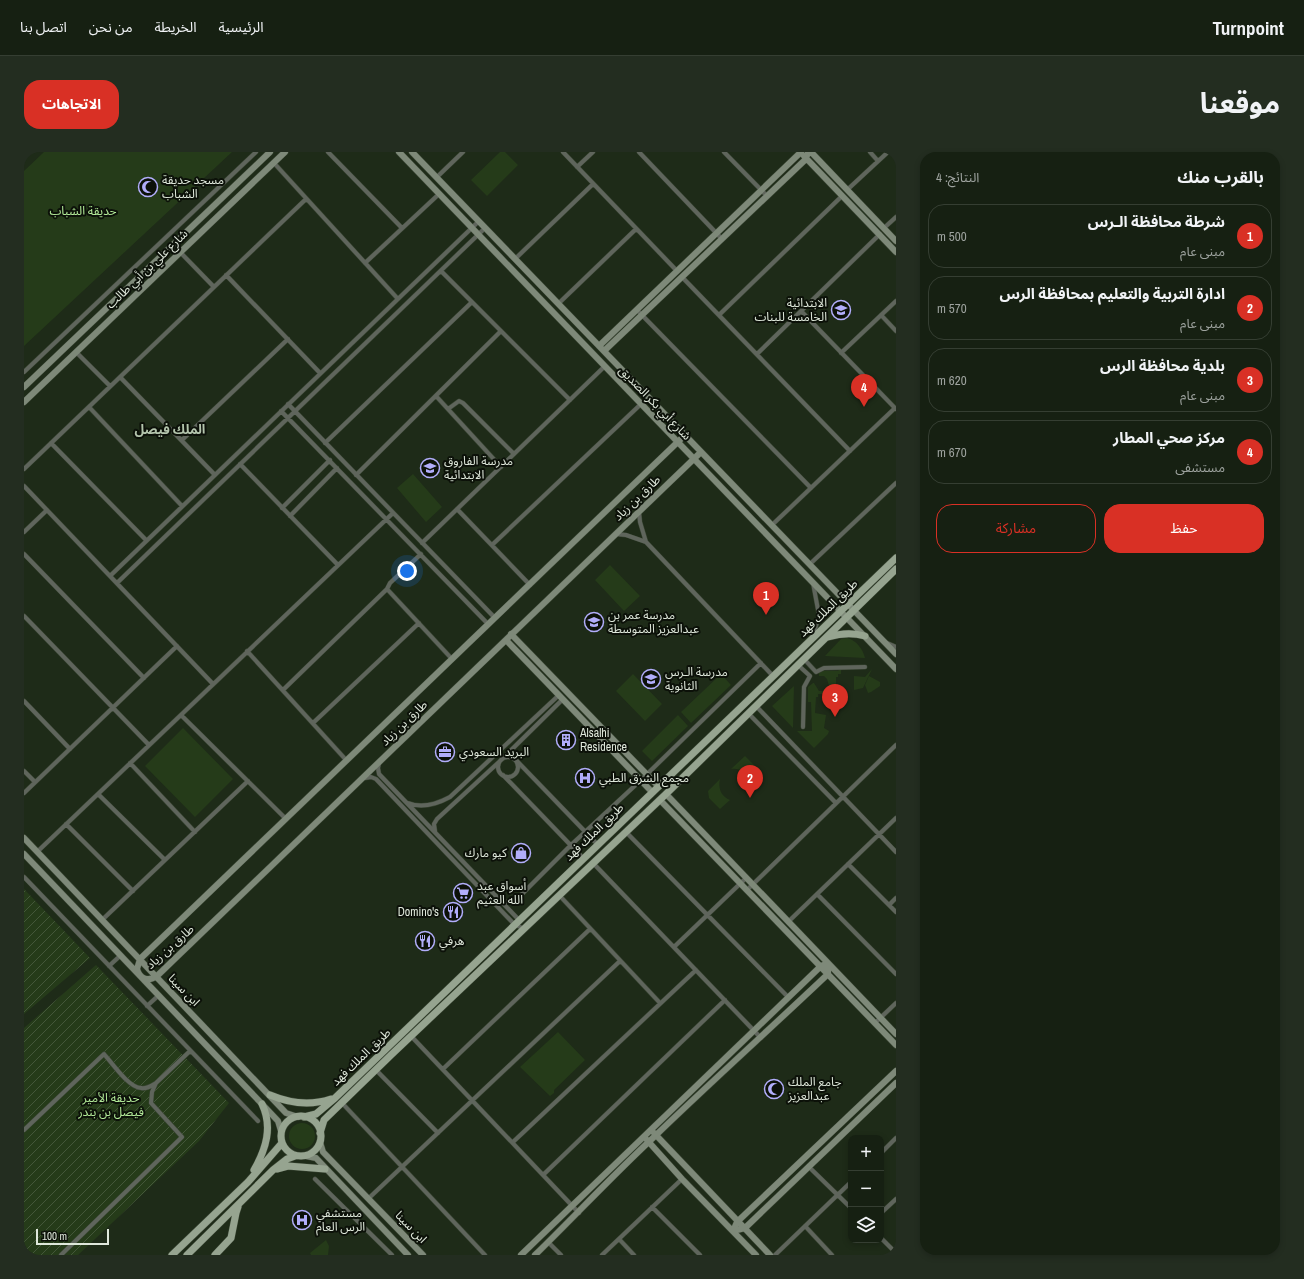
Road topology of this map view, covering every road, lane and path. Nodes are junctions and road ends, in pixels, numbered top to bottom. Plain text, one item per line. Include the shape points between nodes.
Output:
1 (256, 152) edge
2 (270, 152) edge
3 (285, 152) edge
4 (328, 152) edge
5 (399, 152) edge
6 (412, 152) edge
7 (463, 152) edge
8 (563, 152) edge
9 (593, 152) edge
10 (639, 152) edge
11 (724, 152) edge
12 (800, 152) edge
13 (810, 152) edge
14 (870, 152) edge
15 (888, 152) edge
16 (806, 159) junction
17 (878, 161) junction
18 (274, 163) junction
19 (577, 167) junction
20 (437, 177) junction
21 (593, 184) junction
22 (761, 190) junction
23 (847, 190) junction
24 (439, 194) junction
25 (767, 196) junction
26 (842, 196) junction
27 (306, 199) junction
28 (896, 217) edge
29 (479, 221) junction
30 (402, 228) junction
31 (472, 228) junction
32 (486, 228) junction
33 (884, 228) junction
34 (636, 229) junction
35 (716, 233) junction
36 (880, 234) junction
37 (478, 235) junction
38 (722, 239) junction
39 (896, 241) edge
40 (180, 252) junction
41 (896, 252) edge
42 (515, 259) junction
43 (365, 263) junction
44 (441, 271) junction
45 (677, 271) junction
46 (226, 276) junction
47 (682, 276) junction
48 (214, 287) junction
49 (398, 298) junction
50 (896, 301) edge
51 (472, 302) junction
52 (558, 304) junction
53 (637, 310) junction
54 (801, 311) junction
55 (642, 315) junction
56 (719, 315) junction
57 (881, 315) junction
58 (501, 331) junction
59 (896, 331) edge
60 (288, 339) junction
61 (602, 348) junction
62 (76, 352) junction
63 (841, 352) junction
64 (757, 354) junction
65 (605, 366) junction
66 (24, 372) edge
67 (320, 373) junction
68 (120, 377) junction
69 (110, 386) junction
70 (24, 387) edge
71 (436, 396) junction
72 (570, 400) junction
73 (24, 402) edge
74 (288, 404) junction
75 (641, 404) junction
76 (89, 407) junction
77 (896, 408) edge
78 (448, 409) junction
79 (281, 411) junction
80 (295, 411) junction
81 (288, 418) junction
82 (686, 435) junction
83 (182, 440) junction
84 (678, 442) junction
85 (51, 443) junction
86 (325, 443) junction
87 (850, 451) junction
88 (701, 452) junction
89 (514, 454) junction
90 (694, 459) junction
91 (330, 460) junction
92 (240, 464) junction
93 (501, 466) junction
94 (24, 468) edge
95 (337, 468) junction
96 (215, 475) junction
97 (356, 475) junction
98 (896, 483) edge
99 (24, 486) edge
100 (811, 488) junction
101 (182, 506) junction
102 (282, 508) junction
103 (457, 509) junction
104 (47, 510) junction
105 (639, 511) junction
106 (393, 513) junction
107 (290, 516) junction
108 (386, 519) junction
109 (772, 525) junction
110 (24, 532) edge
111 (615, 534) junction
112 (146, 540) junction
113 (646, 542) junction
114 (422, 543) junction
115 (492, 545) junction
116 (24, 554) edge
117 (421, 554) junction
118 (896, 558) edge
119 (810, 564) junction
120 (338, 565) junction
121 (896, 569) edge
122 (110, 576) junction
123 (116, 583) junction
124 (813, 583) junction
125 (530, 585) junction
126 (387, 589) junction
127 (848, 604) junction
128 (854, 610) junction
129 (840, 611) junction
130 (24, 616) edge
131 (847, 617) junction
132 (495, 618) junction
133 (419, 623) junction
134 (488, 624) junction
135 (512, 634) junction
136 (865, 636) junction
137 (812, 638) junction
138 (826, 638) junction
139 (506, 640) junction
140 (883, 640) junction
141 (177, 646) junction
142 (896, 647) edge
143 (247, 651) junction
144 (896, 654) edge
145 (452, 659) junction
146 (804, 659) junction
147 (761, 663) junction
148 (798, 665) junction
149 (865, 667) dead end
150 (896, 668) edge
151 (816, 672) junction
152 (773, 676) junction
153 (810, 676) junction
154 (144, 678) junction
155 (213, 684) junction
156 (283, 690) junction
157 (561, 697) junction
158 (24, 701) edge
159 (756, 706) junction
160 (112, 708) junction
161 (748, 713) junction
162 (181, 715) junction
163 (313, 723) junction
164 (803, 727) dead end
165 (149, 745) junction
166 (896, 745) edge
167 (503, 748) junction
168 (70, 749) junction
169 (515, 759) junction
170 (490, 760) junction
171 (501, 760) junction
172 (346, 761) junction
173 (379, 762) junction
174 (130, 763) junction
175 (24, 770) edge
176 (646, 774) junction
177 (503, 775) junction
178 (361, 779) junction
179 (641, 780) junction
180 (248, 781) junction
181 (35, 782) junction
182 (658, 786) junction
183 (652, 792) junction
184 (24, 793) edge
185 (98, 794) junction
186 (666, 794) junction
187 (843, 797) junction
188 (660, 800) junction
189 (406, 803) junction
190 (836, 803) junction
191 (896, 818) edge
192 (286, 819) junction
193 (66, 824) junction
194 (195, 832) junction
195 (585, 832) junction
196 (626, 832) junction
197 (436, 834) junction
198 (879, 835) junction
199 (24, 838) edge
200 (598, 844) junction
201 (571, 845) junction
202 (37, 852) junction
203 (896, 852) edge
204 (24, 854) edge
205 (584, 858) junction
206 (165, 860) junction
207 (593, 863) junction
208 (848, 864) junction
209 (24, 877) edge
210 (746, 878) junction
211 (740, 883) junction
212 (752, 884) junction
213 (747, 890) junction
214 (133, 891) junction
215 (817, 894) junction
216 (559, 896) junction
217 (896, 898) edge
218 (503, 903) junction
219 (890, 905) junction
220 (896, 912) edge
221 (707, 915) junction
222 (102, 920) junction
223 (517, 922) junction
224 (788, 922) junction
225 (524, 928) junction
226 (590, 929) junction
227 (674, 947) junction
228 (121, 956) junction
229 (140, 959) junction
230 (620, 961) junction
231 (828, 963) junction
232 (109, 966) junction
233 (820, 966) junction
234 (696, 970) junction
235 (828, 974) junction
236 (896, 974) edge
237 (140, 975) junction
238 (157, 976) junction
239 (159, 995) junction
240 (788, 997) junction
241 (725, 1000) junction
242 (660, 1003) junction
243 (896, 1003) edge
244 (147, 1006) junction
245 (880, 1018) junction
246 (875, 1023) junction
247 (754, 1030) junction
248 (896, 1034) edge
249 (411, 1036) junction
250 (761, 1038) junction
251 (896, 1045) edge
252 (190, 1051) junction
253 (443, 1069) junction
254 (376, 1070) junction
255 (896, 1071) edge
256 (156, 1083) junction
257 (896, 1083) edge
258 (270, 1095) junction
259 (335, 1098) junction
260 (473, 1100) junction
261 (342, 1103) junction
262 (262, 1104) junction
263 (301, 1117) junction
264 (258, 1121) dead end
265 (650, 1129) junction
266 (24, 1130) edge
267 (281, 1131) junction
268 (320, 1133) junction
269 (438, 1133) junction
270 (655, 1135) junction
271 (644, 1136) junction
272 (896, 1138) edge
273 (649, 1141) junction
274 (320, 1142) junction
275 (513, 1142) junction
276 (282, 1143) junction
277 (884, 1150) edge
278 (295, 1156) junction
279 (306, 1156) junction
280 (403, 1166) junction
281 (809, 1167) junction
282 (325, 1169) junction
283 (273, 1170) junction
284 (542, 1174) junction
285 (315, 1179) dead end
286 (682, 1179) junction
287 (248, 1182) junction
288 (848, 1185) edge
289 (837, 1195) junction
290 (369, 1198) junction
291 (896, 1199) edge
292 (242, 1200) junction
293 (572, 1206) junction
294 (652, 1207) junction
295 (850, 1207) edge
296 (884, 1210) edge
297 (579, 1213) junction
298 (737, 1222) junction
299 (805, 1226) junction
300 (745, 1228) junction
301 (733, 1231) junction
302 (619, 1239) junction
303 (884, 1241) edge
304 (548, 1242) junction
305 (896, 1253) edge
306 (61, 1255) edge
307 (172, 1255) edge
308 (187, 1255) edge
309 (215, 1255) edge
310 (392, 1255) edge
311 (408, 1255) edge
312 (423, 1255) edge
313 (485, 1255) edge
314 (521, 1255) edge
315 (534, 1255) edge
316 (561, 1255) edge
317 (602, 1255) edge
318 (634, 1255) edge
319 (700, 1255) edge
320 (756, 1255) edge
321 (770, 1255) edge
322 (775, 1255) edge
323 (832, 1255) edge

1 - 66 street
2 - 70 street, شارع علي بن أبي طالب
3 - 18 street, شارع علي بن أبي طالب
4 - 30 street
5 - 24 street, شارع أبي بكر الصديق
6 - 20 street, شارع أبي بكر الصديق
7 - 20 street
8 - 19 street
9 - 19 street
10 - 35 street
11 - 22 street
12 - 16 street
12 - 22 street
13 - 16 street
13 - 23 street
14 - 17 street
15 - 17 street
16 - 25 street
16 - 26 street
17 - 23 street
18 - 27 street
18 - 40 street, شارع علي بن أبي طالب
19 - 21 street
20 - 29 street, شارع أبي بكر الصديق
21 - 34 street
21 - 42 street
22 - 25 street
22 - 35 street
23 - 33 street
24 - 30 street
24 - 31 street, شارع أبي بكر الصديق
25 - 38 street
26 - 36 street
26 - 56 street
27 - 43 street
27 - 46 street
28 - 33 street
29 - 31 street
29 - 32 street, شارع أبي بكر الصديق
30 - 43 street
31 - 37 street, شارع أبي بكر الصديق
31 - 49 street
32 - 37 street
32 - 42 street, شارع أبي بكر الصديق
33 - 39 street
34 - 45 street
34 - 52 street
35 - 38 street
35 - 45 street
36 - 41 street
36 - 54 street
37 - 44 street
37 - 65 street, شارع أبي بكر الصديق
38 - 47 street
40 - 48 street
40 - 62 street, شارع علي بن أبي طالب
42 - 52 street, شارع أبي بكر الصديق
43 - 49 street
44 - 51 street
44 - 80 street
45 - 53 street
46 - 48 street
46 - 60 street
47 - 55 street
47 - 56 street
48 - 68 street
49 - 67 street
50 - 57 street
51 - 58 street
51 - 86 street
52 - 61 street, شارع أبي بكر الصديق
53 - 55 street
53 - 61 street
54 - 63 street
54 - 64 street
55 - 61 street
55 - 100 street
56 - 64 street
57 - 59 street
57 - 63 street
58 - 71 street
58 - 72 street
60 - 67 street
60 - 83 street
61 - 82 street, شارع أبي بكر الصديق
62 - 69 street
62 - 73 street, شارع علي بن أبي طالب
63 - 77 street
64 - 87 street
65 - 72 street
65 - 75 street, شارع أبي بكر الصديق
67 - 74 street
68 - 69 street
68 - 83 street
69 - 76 street
71 - 78 street
71 - 97 street
72 - 89 street
74 - 79 street
74 - 80 street
75 - 84 street, شارع أبي بكر الصديق
75 - 115 street
76 - 85 street
76 - 101 street
77 - 87 street
78 - 89 street via 455,402 463,403
78 - 93 street
79 - 81 street
79 - 96 street
80 - 81 street
80 - 86 street
81 - 91 street
81 - 92 street
82 - 84 street, طارق بن زياد
82 - 88 street, شارع أبي بكر الصديق
83 - 96 street
84 - 90 street, شارع أبي بكر الصديق
84 - 125 street, طارق بن زياد
85 - 94 street
85 - 112 street
86 - 97 street
87 - 100 street
88 - 90 street, طارق بن زياد
88 - 109 street, شارع أبي بكر الصديق
89 - 93 street
90 - 105 street, طارق بن زياد
90 - 124 street, شارع أبي بكر الصديق
91 - 95 street
91 - 102 street
92 - 102 street
92 - 123 street
93 - 103 street
95 - 107 street
95 - 108 street
96 - 101 street
97 - 106 street
98 - 119 street
99 - 104 street
100 - 109 street
101 - 112 street
102 - 107 street
103 - 114 street
103 - 115 street
104 - 110 street
104 - 122 street
105 - 111 street, طارق بن زياد
105 - 113 street
106 - 108 street
106 - 114 street
107 - 120 street
108 - 117 street
108 - 120 street
109 - 119 street, شارع أبي بكر الصديق
111 - 113 street
111 - 135 street, طارق بن زياد
112 - 122 street
113 - 147 street
114 - 132 street
115 - 125 street
116 - 154 street
117 - 126 street via 390,583
117 - 134 street
118 - 127 main road, طريق الملك فهد
119 - 127 street, شارع أبي بكر الصديق
120 - 143 street
121 - 128 main road, طريق الملك فهد
122 - 123 street
123 - 141 street
124 - 129 street, شارع أبي بكر الصديق
124 - 137 street via 818,615
125 - 132 street, طارق بن زياد
126 - 133 street
126 - 156 street
127 - 128 street, شارع أبي بكر الصديق
127 - 129 main road, طريق الملك فهد
128 - 131 main road, طريق الملك فهد
128 - 140 street, شارع أبي بكر الصديق
129 - 131 street, شارع أبي بكر الصديق
129 - 137 main road, طريق الملك فهد
130 - 160 street
131 - 136 street, شارع أبي بكر الصديق
131 - 138 main road, طريق الملك فهد
132 - 134 street, طارق بن زياد
133 - 145 street
133 - 163 street
134 - 145 street, طارق بن زياد
135 - 139 street, طارق بن زياد
135 - 176 street
136 - 138 main road via 846,633
136 - 150 street, شارع أبي بكر الصديق
137 - 152 main road, طريق الملك فهد
138 - 146 main road, طريق الملك فهد
139 - 157 street
139 - 173 street, طارق بن زياد
140 - 142 street
140 - 144 street, شارع أبي بكر الصديق
141 - 154 street
141 - 155 street
143 - 155 street
143 - 156 street
145 - 172 street, طارق بن زياد
146 - 148 main road, طريق الملك فهد
146 - 151 street
147 - 152 street
147 - 176 street
148 - 153 street
148 - 159 main road, طريق الملك فهد
149 - 151 street via 824,668
151 - 153 street
152 - 182 main road, طريق الملك فهد
153 - 164 street via 804,687
154 - 160 street
155 - 162 street
156 - 163 street
157 - 167 street
157 - 171 street
157 - 179 street
158 - 168 street
159 - 161 main road, طريق الملك فهد
159 - 187 street
160 - 165 street
160 - 168 street
161 - 186 main road, طريق الملك فهد
161 - 190 street
162 - 165 street
162 - 180 street
163 - 172 street
165 - 174 street
166 - 187 street
167 - 170 street
167 - 171 street
168 - 181 street
169 - 171 street via 512,757
169 - 177 street via 518,768 515,774 509,777
169 - 195 street
170 - 171 street
170 - 189 street via 450,797 426,806
171 - 177 street via 499,770
171 - 197 street via 437,819 434,824
172 - 192 street, طارق بن زياد
173 - 178 street, طارق بن زياد
173 - 189 street via 379,774
174 - 185 street
174 - 194 street
175 - 181 street
176 - 179 street
176 - 182 street
177 - 201 street
178 - 223 street via 371,776 376,779
178 - 238 street, طارق بن زياد
179 - 183 street
179 - 195 street
180 - 192 street
180 - 194 street
181 - 184 street
182 - 183 main road, طريق الملك فهد
183 - 200 main road, طريق الملك فهد
185 - 193 street
185 - 206 street
186 - 188 main road, طريق الملك فهد
186 - 210 street
187 - 190 street
187 - 198 street
188 - 196 main road, طريق الملك فهد
188 - 211 street
189 - 197 street
190 - 212 street
191 - 198 street
192 - 229 street, طارق بن زياد
193 - 202 street
193 - 214 street
194 - 206 street
195 - 200 street
195 - 201 street
196 - 207 main road, طريق الملك فهد
196 - 221 street
197 - 218 street
198 - 203 street
198 - 208 street
199 - 202 street, ابن سينا
200 - 205 main road, طريق الملك فهد
201 - 205 street
201 - 218 street via 518,898
202 - 222 street, ابن سينا
204 - 228 street, ابن سينا
205 - 223 main road, طريق الملك فهد
206 - 214 street
207 - 216 main road, طريق الملك فهد
207 - 227 street
208 - 215 street
208 - 219 street
209 - 232 street
210 - 211 street
210 - 212 street
211 - 213 street
211 - 221 street
212 - 213 street
212 - 224 street
213 - 233 street
214 - 222 street
215 - 224 street
215 - 236 street
216 - 225 main road, طريق الملك فهد
216 - 226 street
217 - 219 street
218 - 223 street
219 - 220 street
221 - 227 street
221 - 240 street
222 - 229 street, ابن سينا
223 - 225 street
223 - 259 main road, طريق الملك فهد
224 - 231 street
225 - 249 main road, طريق الملك فهد
226 - 230 street
226 - 253 street
227 - 234 street
228 - 232 street
228 - 237 street, ابن سينا
229 - 237 street, طارق بن زياد via 137,969
229 - 238 street, ابن سينا
230 - 242 street
230 - 260 street
231 - 233 street
231 - 235 street
231 - 245 street
232 - 244 street
233 - 235 street
233 - 240 street
234 - 241 street
234 - 242 street
235 - 246 street
235 - 250 street
237 - 238 street, طارق بن زياد via 146,979
237 - 239 street, ابن سينا
238 - 258 street, ابن سينا
239 - 244 street
239 - 262 street, ابن سينا
240 - 247 street
241 - 247 street
241 - 284 street
242 - 275 street
243 - 245 street
244 - 252 street
245 - 246 street
245 - 248 street
246 - 251 street
247 - 250 street
247 - 265 street
249 - 253 street
249 - 254 main road, طريق الملك فهد
250 - 270 street
252 - 256 street
252 - 264 street
253 - 260 street
254 - 261 main road, طريق الملك فهد
254 - 269 street
255 - 298 street
256 - 266 street via 148,1088 132,1085 104,1054
256 - 306 street via 151,1103 182,1137
257 - 281 street
258 - 259 main road via 284,1101 300,1103
258 - 263 street, ابن سينا via 286,1113
259 - 263 main road, طريق الملك فهد via 316,1114
260 - 269 street
260 - 275 street
261 - 268 main road, طريق الملك فهد via 324,1120
261 - 280 street
262 - 267 street, ابن سينا via 278,1122
262 - 287 main road via 266,1112 268,1136 263,1155
263 - 267 main road via 288,1121
263 - 268 main road via 315,1122
265 - 270 street
265 - 271 street
267 - 276 main road
268 - 274 main road
269 - 280 street
270 - 273 street
270 - 298 street
271 - 273 street
271 - 293 street
272 - 277 street
273 - 286 street
273 - 297 street
274 - 279 main road via 312,1153
274 - 290 street, ابن سينا via 323,1152
275 - 284 street
276 - 278 main road via 289,1153
276 - 287 main road
278 - 279 main road
278 - 283 main road
279 - 282 street, ابن سينا via 316,1158
280 - 290 street
280 - 313 street
281 - 289 street
281 - 300 street
282 - 283 main road via 288,1166
282 - 311 street, ابن سينا
283 - 292 main road
284 - 293 street
285 - 310 street
286 - 294 street
286 - 301 street
287 - 307 main road
288 - 289 street
289 - 295 street
289 - 299 street
290 - 312 street, ابن سينا
291 - 296 street
292 - 308 main road
292 - 309 main road via 236,1213 231,1238
293 - 297 street
293 - 314 street
294 - 302 street
294 - 319 street
297 - 304 street
298 - 300 street
298 - 301 street
299 - 322 street
299 - 323 street
300 - 301 street
300 - 321 street
301 - 320 street
302 - 317 street
302 - 318 street
303 - 305 street
304 - 315 street
304 - 316 street

